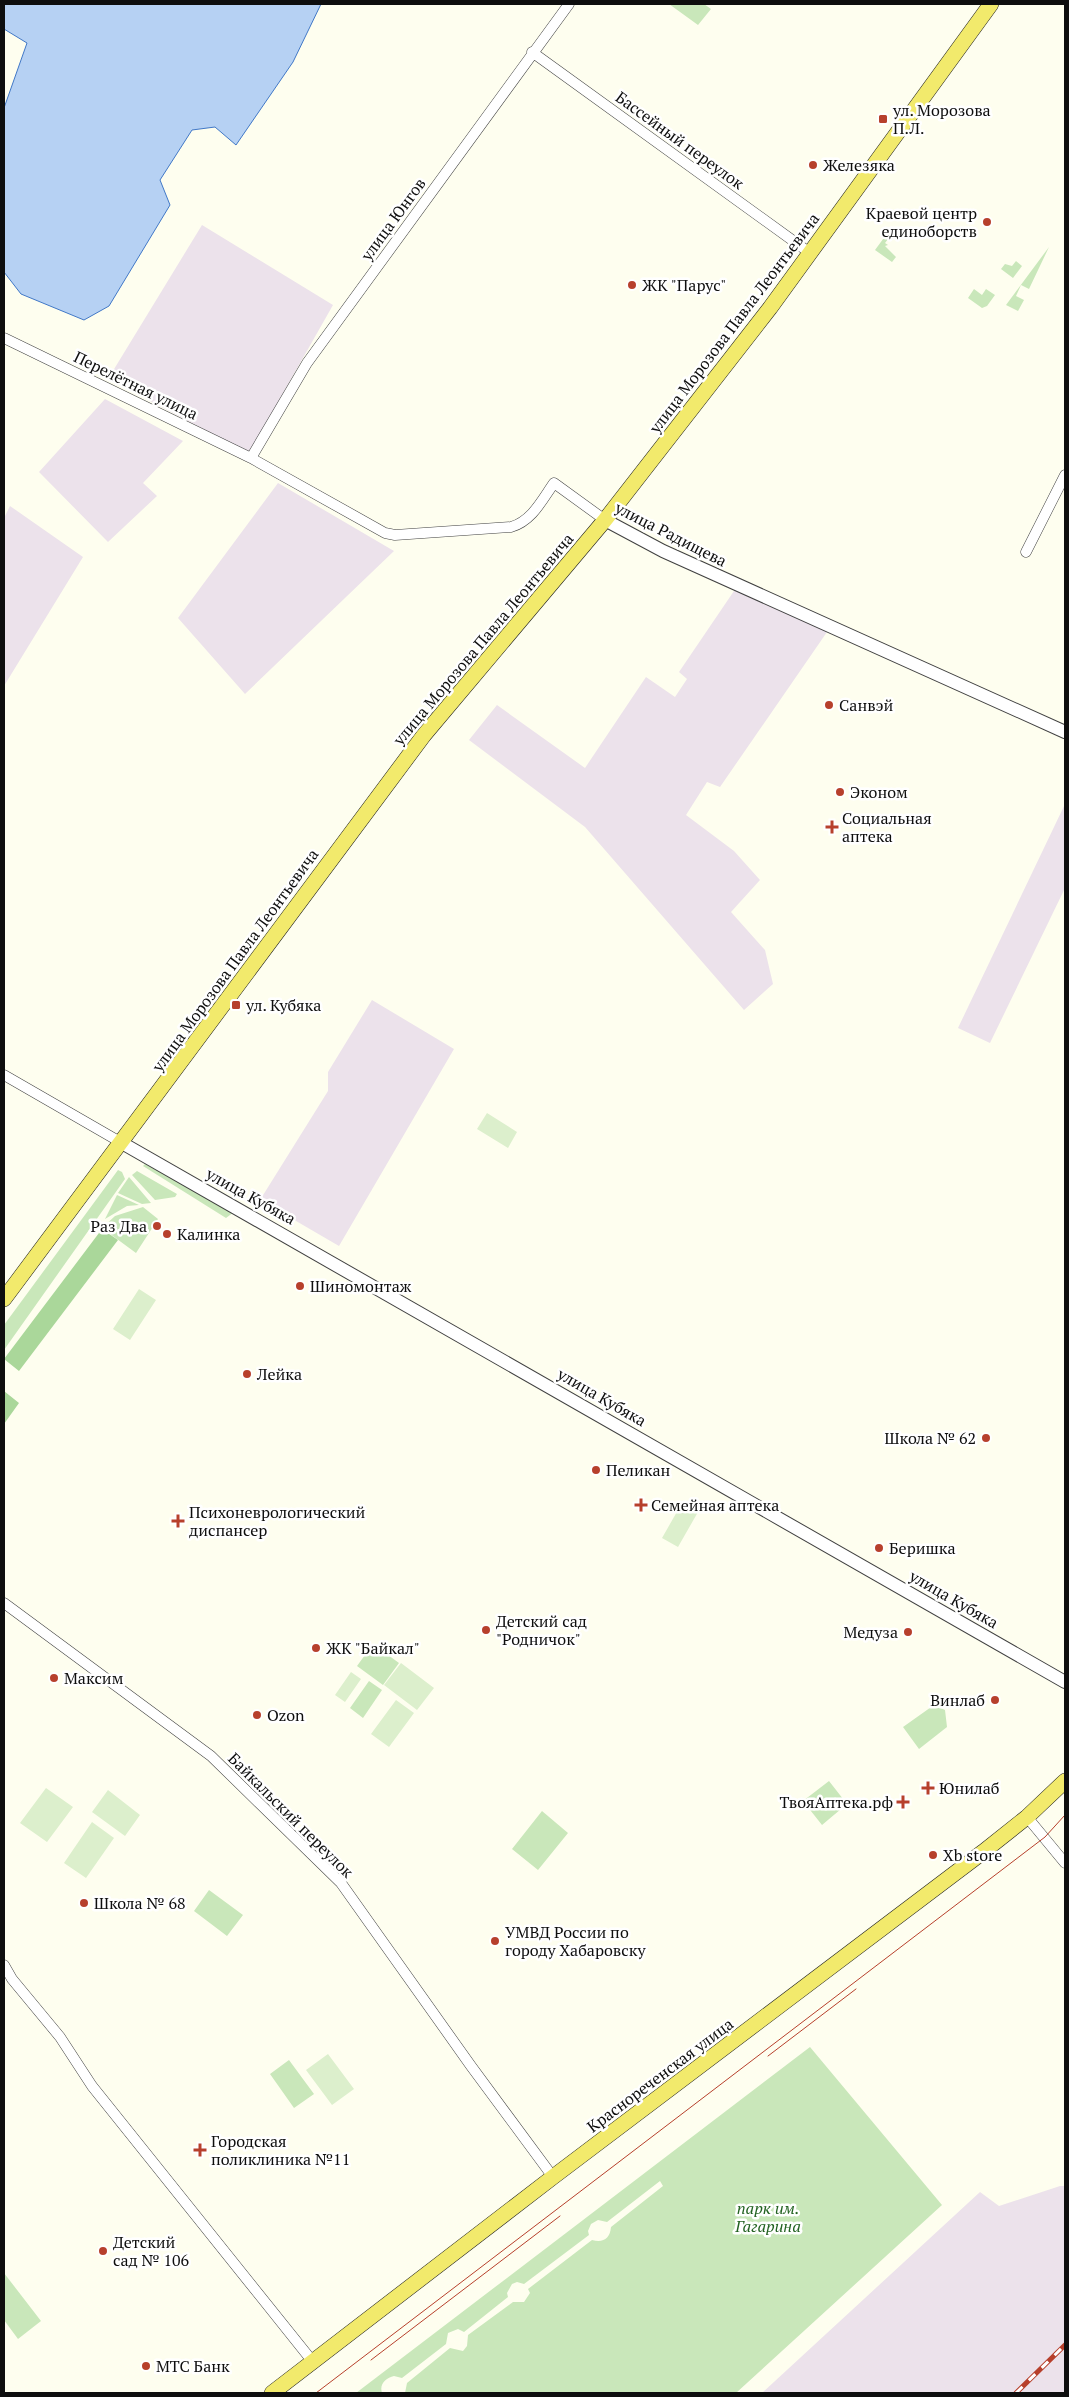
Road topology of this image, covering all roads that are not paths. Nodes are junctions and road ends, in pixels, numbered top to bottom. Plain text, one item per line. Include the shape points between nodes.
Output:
1 (569, 4) edge
2 (991, 4) edge
3 (532, 52) junction
4 (810, 253) junction
5 (6, 339) edge
6 (251, 458) junction
7 (1065, 475) edge
8 (605, 520) junction
9 (1026, 552) dead end
10 (1065, 732) edge
11 (4, 1075) edge
12 (122, 1143) junction
13 (4, 1299) edge
14 (4, 1603) edge
15 (1065, 1682) edge
16 (1065, 1781) edge
17 (1027, 1817) junction
18 (1065, 1863) edge
19 (4, 1965) edge
20 (553, 2177) junction
21 (313, 2362) junction
22 (272, 2393) edge

1 - 3 street, улица Юнгов
2 - 4 main road, улица Морозова Павла Леонтьевича
3 - 4 street, Бассейный переулок
3 - 6 street, улица Юнгов via 307,363
4 - 8 main road, улица Морозова Павла Леонтьевича
5 - 6 street, Перелётная улица
6 - 8 street, улица Радищева via 390,534 511,528 532,514 554,483
7 - 9 street
8 - 10 street, улица Радищева via 663,551
8 - 12 main road, улица Морозова Павла Леонтьевича via 424,735
11 - 12 street
12 - 13 main road, улица Морозова Павла Леонтьевича
12 - 15 street, улица Кубяка
14 - 20 street, Байкальский переулок via 211,1756 341,1883
16 - 17 main road, Краснореченская улица
17 - 18 street
17 - 20 main road, Краснореченская улица
19 - 21 street via 60,2037 92,2086
20 - 21 main road, Краснореченская улица
21 - 22 main road, Краснореченская улица

